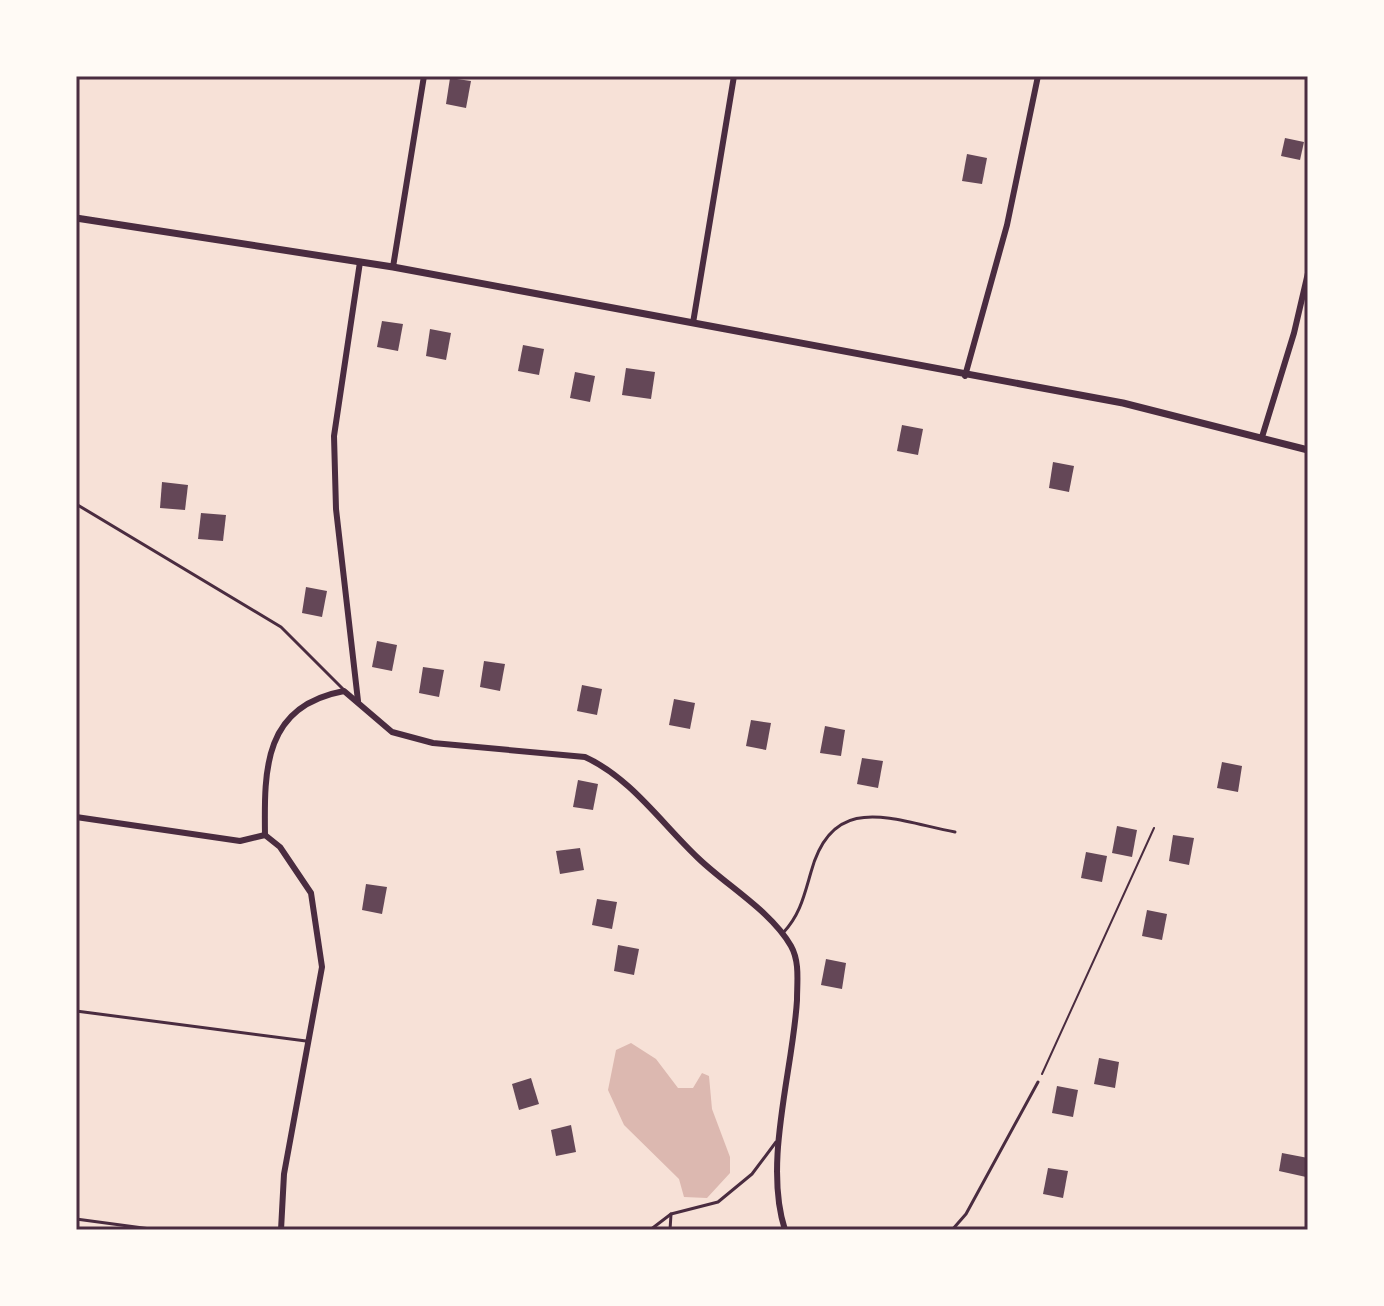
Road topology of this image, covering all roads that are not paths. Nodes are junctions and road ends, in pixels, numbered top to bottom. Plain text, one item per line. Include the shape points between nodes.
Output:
1 (424, 76) edge
2 (734, 76) edge
3 (1038, 76) edge
4 (76, 218) edge
5 (360, 262) junction
6 (393, 267) junction
7 (1308, 273) edge
8 (693, 323) junction
9 (965, 376) junction
10 (1262, 437) junction
11 (1308, 450) edge
12 (76, 504) edge
13 (344, 691) junction
14 (358, 701) junction
15 (76, 817) edge
16 (955, 832) dead end
17 (265, 835) junction
18 (783, 933) junction
19 (76, 1011) edge
20 (306, 1041) junction
21 (1038, 1082) road end
22 (781, 1136) junction
23 (671, 1214) junction
24 (76, 1219) edge
25 (158, 1230) edge
26 (281, 1230) edge
27 (650, 1230) edge
28 (670, 1230) edge
29 (785, 1230) edge
30 (952, 1230) edge

1 - 6 street
2 - 8 street
3 - 9 street via 1011,210
4 - 5 street
5 - 6 street
5 - 14 street via 334,436 336,509
6 - 8 street
7 - 10 street
8 - 9 street
9 - 10 street via 1123,403
10 - 11 street
12 - 13 lane via 281,627
13 - 14 street
13 - 17 street via 305,705 281,725 264,781
14 - 18 street via 392,732 433,743 585,757 606,767
15 - 17 street via 240,841
16 - 18 lane via 867,815 838,825 818,844 797,918
17 - 20 street via 280,847 311,893 322,967
18 - 22 street via 798,970
19 - 20 lane
20 - 26 street via 284,1174
21 - 30 lane via 966,1214
22 - 23 lane via 752,1174 718,1202
22 - 29 street
23 - 27 lane
23 - 28 lane
24 - 25 lane

